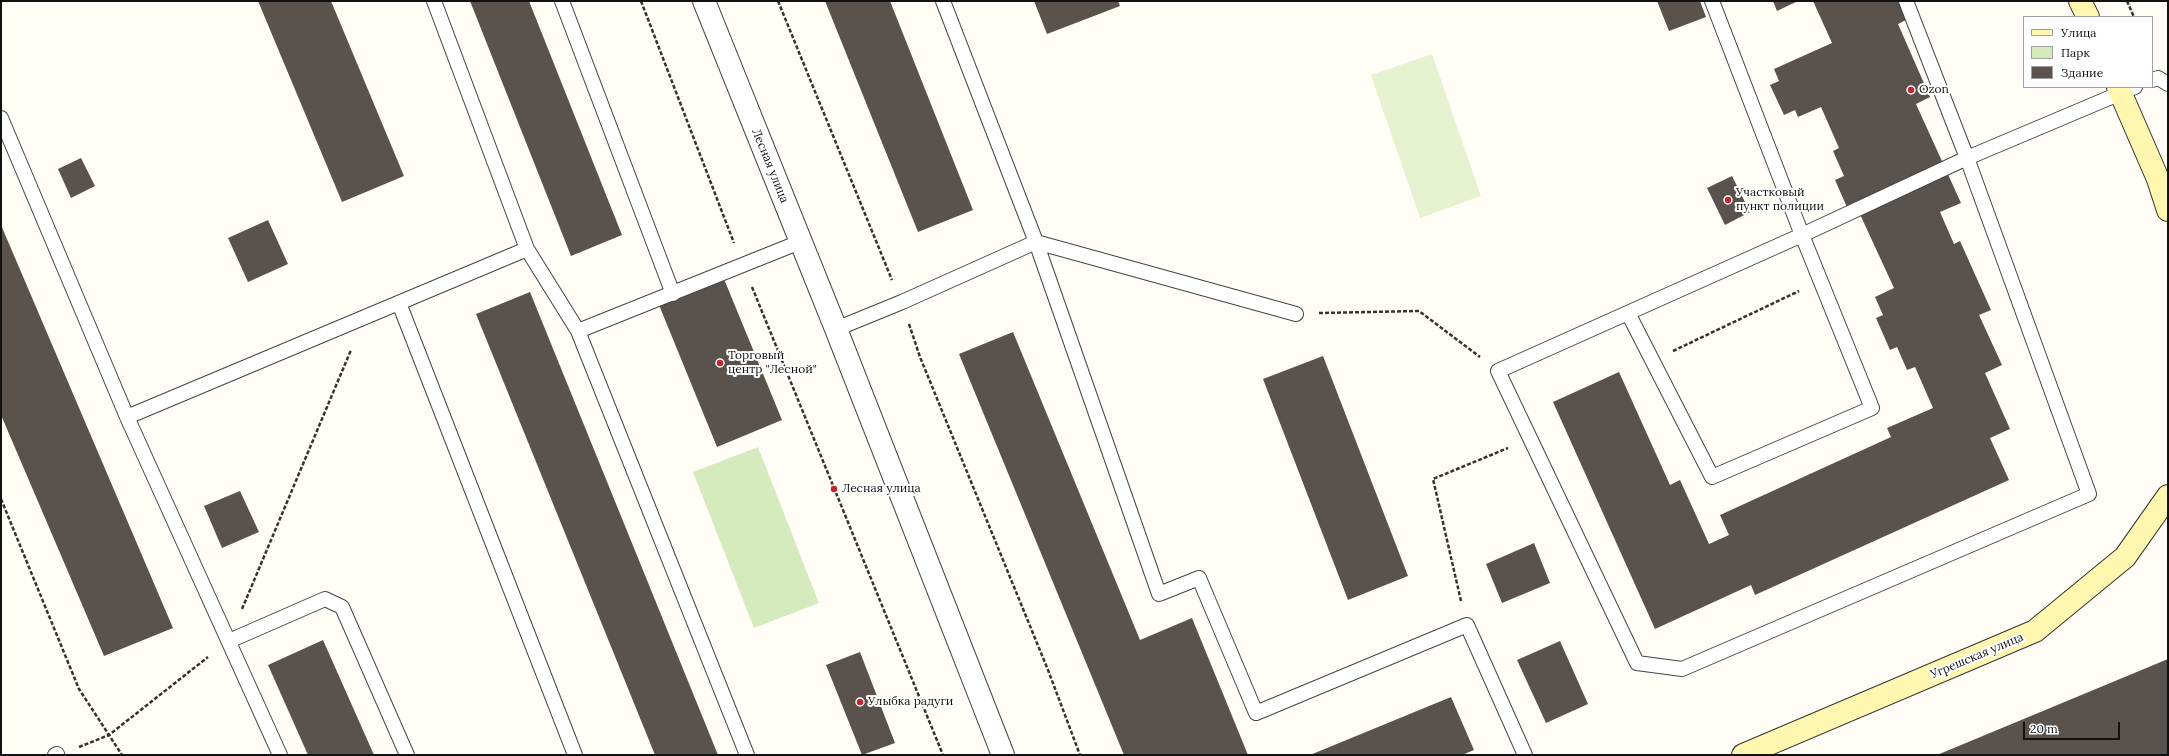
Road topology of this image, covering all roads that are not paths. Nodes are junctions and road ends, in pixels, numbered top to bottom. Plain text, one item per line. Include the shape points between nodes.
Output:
1 (434, 1) edge
2 (562, 1) edge
3 (704, 1) edge
4 (943, 1) edge
5 (1712, 1) edge
6 (1906, 1) edge
7 (2080, 1) edge
8 (2088, 16) edge
9 (2153, 80) edge
10 (2168, 84) edge
11 (2125, 89) edge
12 (1, 118) edge
13 (1967, 158) junction
14 (2168, 210) edge
15 (1802, 235) junction
16 (800, 242) junction
17 (1036, 242) junction
18 (527, 249) junction
19 (673, 294) junction
20 (399, 303) junction
21 (1628, 312) junction
22 (1296, 314) road end
23 (836, 329) junction
24 (578, 331) junction
25 (127, 417) junction
26 (2168, 496) edge
27 (229, 641) junction
28 (280, 755) edge
29 (407, 755) edge
30 (575, 755) edge
31 (747, 755) edge
32 (1003, 755) edge
33 (1525, 755) edge
34 (1743, 755) edge

1 - 18 lane
2 - 19 lane
3 - 16 street, Лесная улица
4 - 17 lane
5 - 15 lane
6 - 13 lane
7 - 8 main road
9 - 10 lane via 2158,78
11 - 13 lane
11 - 14 main road
12 - 25 lane
13 - 15 lane
13 - 21 lane via 2089,494 1682,669 1637,663 1498,371
15 - 21 lane
15 - 21 lane via 1872,408 1712,477
16 - 19 lane
16 - 23 street, Лесная улица
17 - 22 lane
17 - 23 lane
17 - 33 lane via 1158,594 1199,578 1256,713 1467,625
18 - 20 lane
18 - 24 lane
19 - 24 lane
20 - 25 lane
20 - 30 lane
23 - 32 street, Лесная улица
24 - 31 lane
25 - 27 lane
26 - 34 main road, Угрешская улица via 2125,557 2035,631
27 - 28 lane
27 - 29 lane via 325,599 342,607

